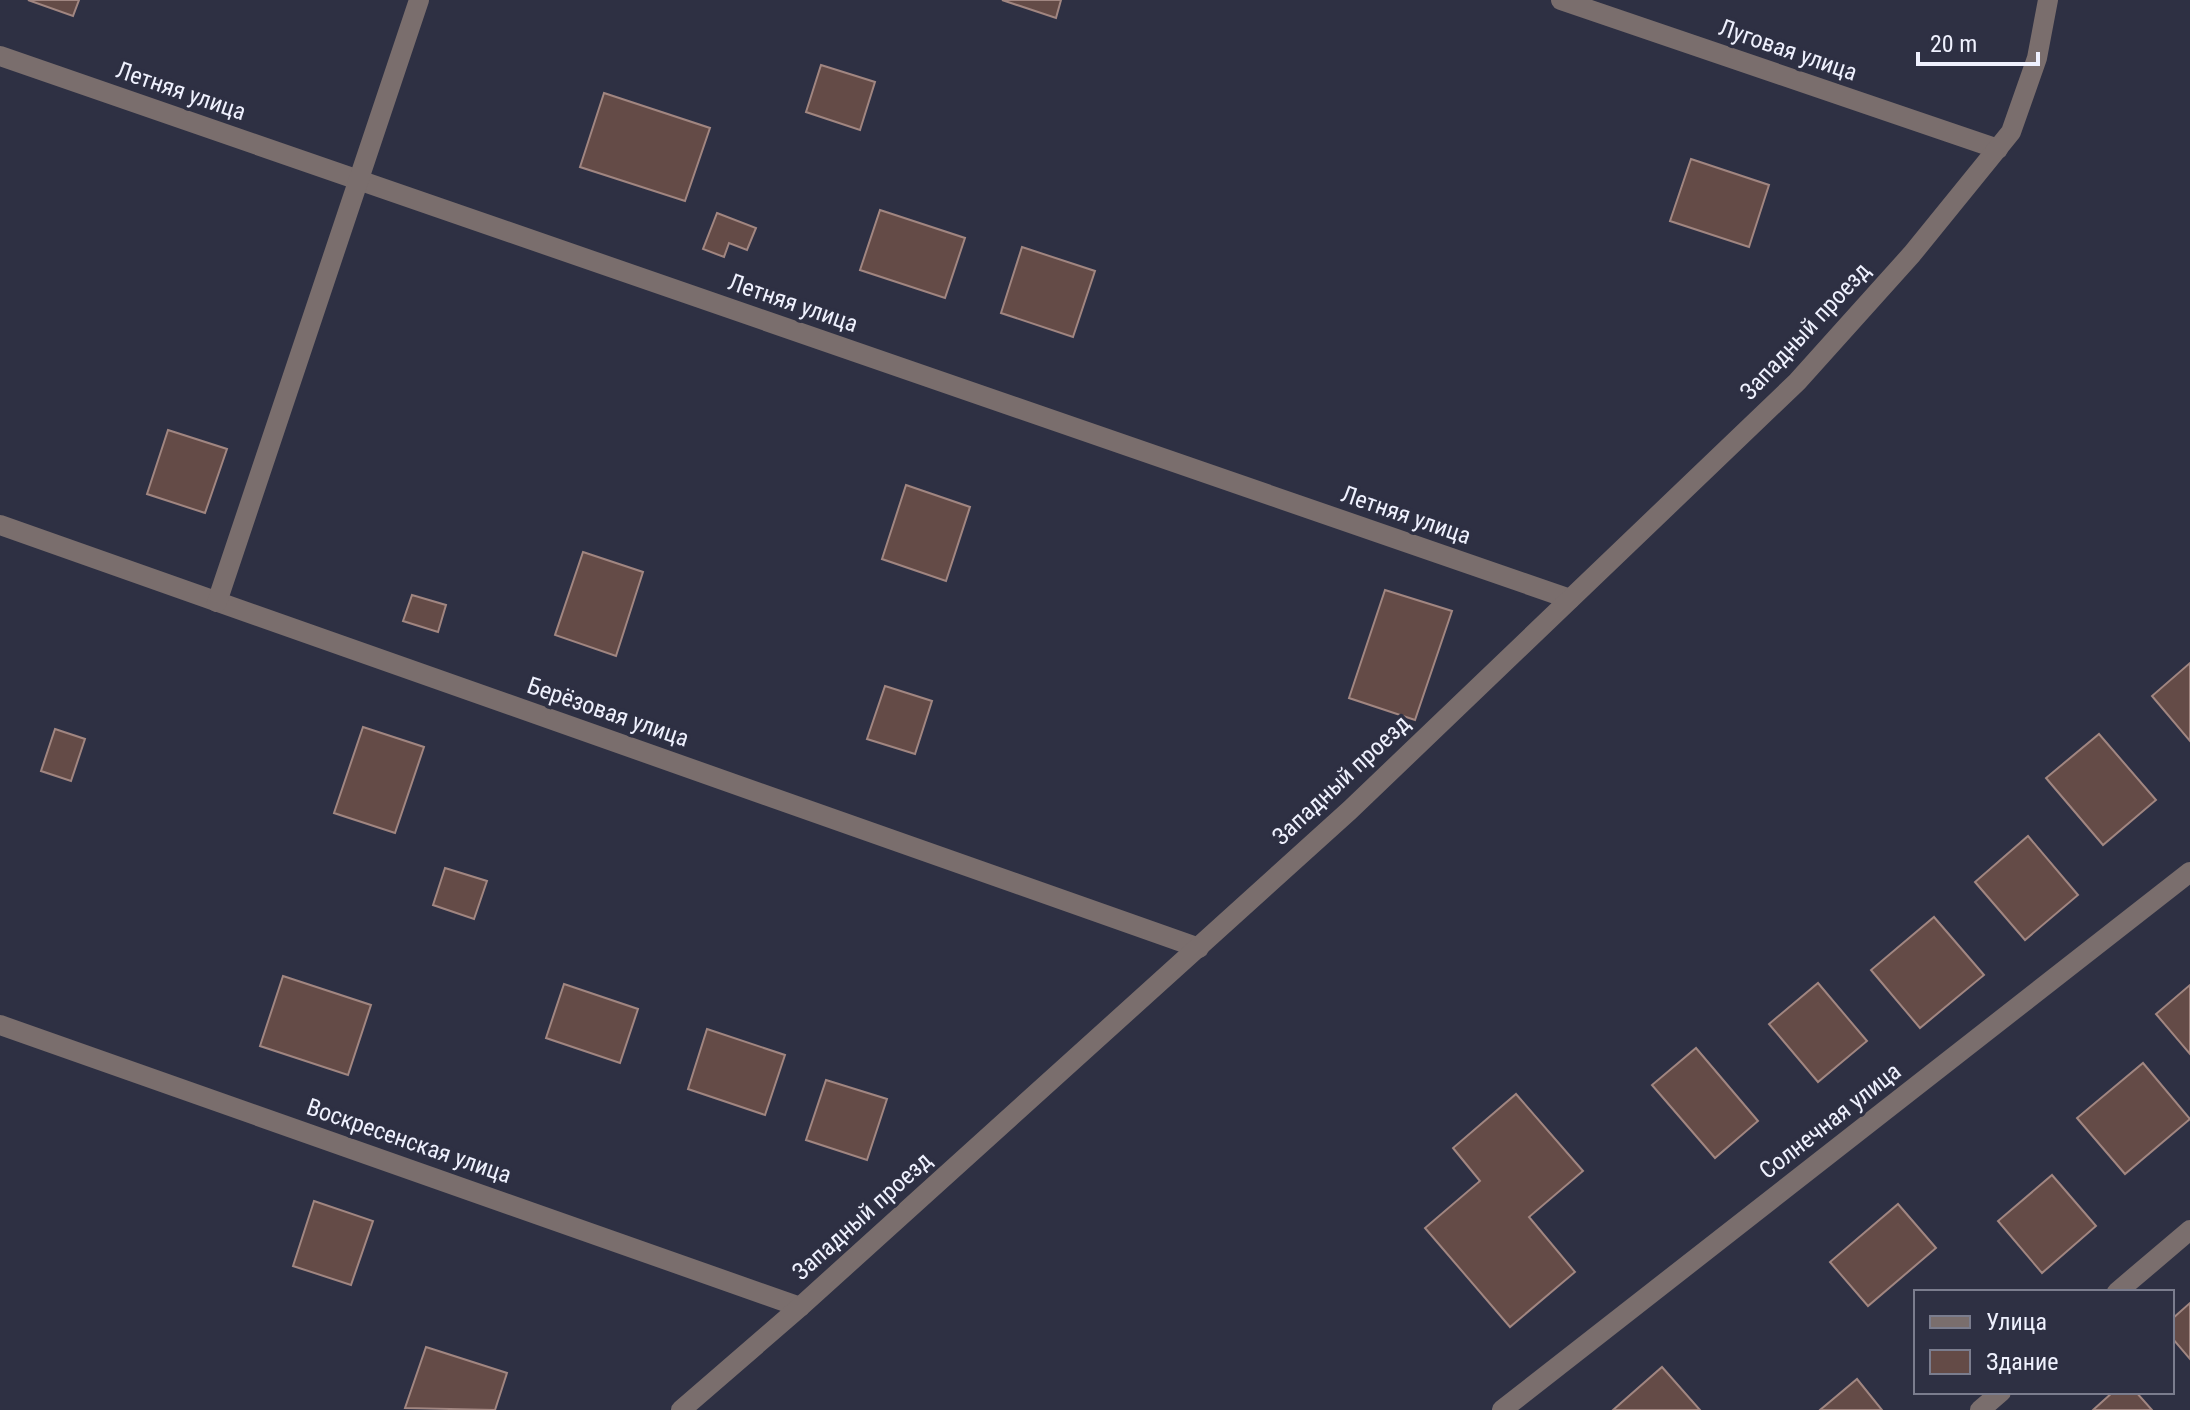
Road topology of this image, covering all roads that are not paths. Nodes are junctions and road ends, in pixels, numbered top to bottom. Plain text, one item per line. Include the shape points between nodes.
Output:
1 (419, 0) edge
2 (1561, 0) edge
3 (2048, 0) edge
4 (0, 56) edge
5 (1998, 149) junction
6 (359, 180) junction
7 (0, 525) edge
8 (1570, 599) junction
9 (217, 602) junction
10 (2190, 872) edge
11 (1199, 948) junction
12 (0, 1025) edge
13 (2190, 1230) edge
14 (2119, 1290) edge
15 (800, 1307) junction
16 (1999, 1394) edge
17 (681, 1410) edge
18 (1502, 1410) edge
19 (1980, 1410) edge

1 - 6 street
2 - 5 street, Луговая улица
3 - 5 street, Западный проезд via 2037,58 2011,132
4 - 6 street, Летняя улица
5 - 8 street, Западный проезд via 1797,382
6 - 8 street, Летняя улица
6 - 9 street
7 - 9 street, Берёзовая улица
8 - 11 street, Западный проезд
9 - 11 street, Берёзовая улица
10 - 18 street, Солнечная улица
11 - 15 street, Западный проезд
12 - 15 street, Воскресенская улица
13 - 14 street
15 - 17 street, Западный проезд
16 - 19 street

